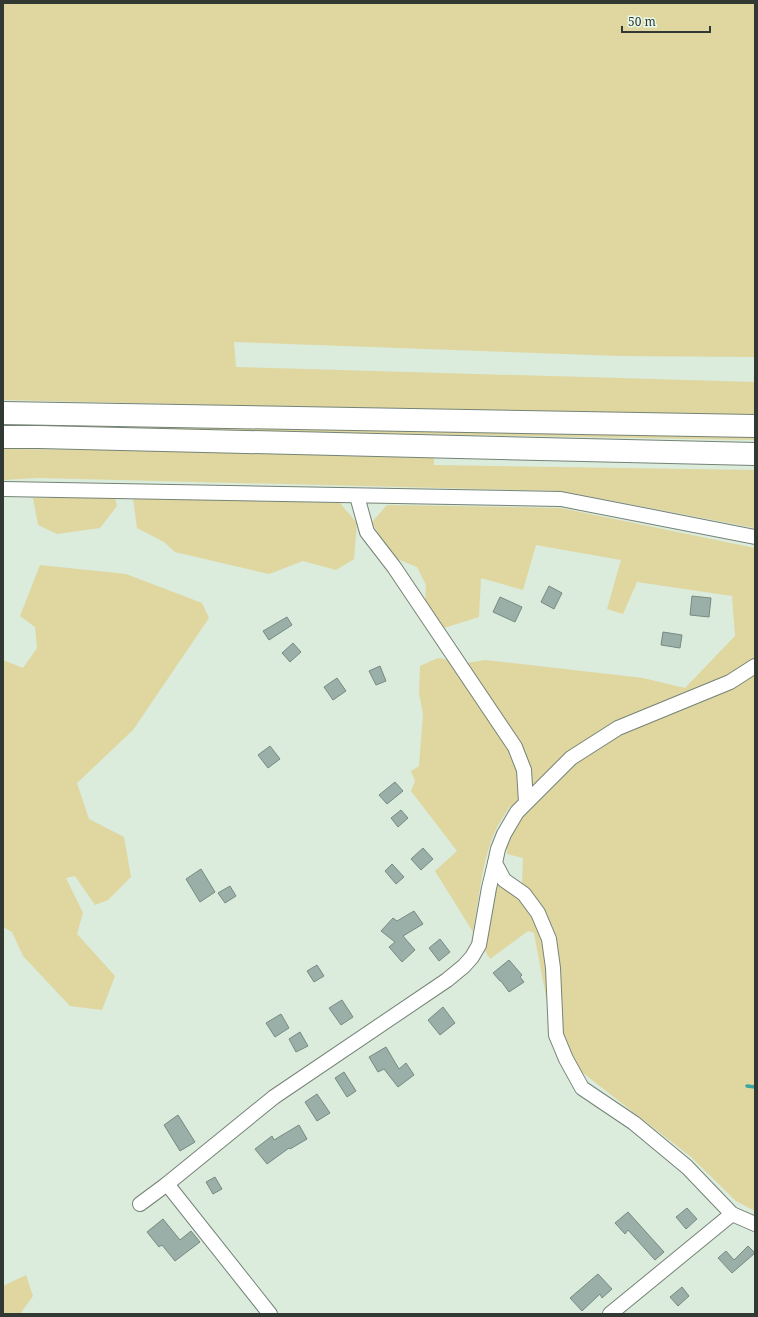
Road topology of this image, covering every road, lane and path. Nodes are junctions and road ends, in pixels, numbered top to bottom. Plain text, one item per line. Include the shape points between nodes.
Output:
1 (3, 413) edge
2 (755, 426) edge
3 (3, 437) edge
4 (755, 454) edge
5 (3, 489) edge
6 (357, 496) junction
7 (755, 537) edge
8 (755, 666) edge
9 (526, 802) junction
10 (495, 863) junction
11 (167, 1184) junction
12 (140, 1204) dead end
13 (732, 1214) junction
14 (755, 1224) edge
15 (270, 1314) edge
16 (610, 1314) edge

1 - 2 main road
3 - 4 main road
5 - 6 street
6 - 7 street via 560,499
6 - 9 street via 367,532 394,567 515,747 524,770
8 - 9 street via 730,682 618,728 571,758
9 - 10 street via 516,812 504,834
10 - 11 street via 479,944 464,966 274,1097
10 - 13 street via 504,880 524,894 538,913 549,939 554,968 556,1034 582,1088 634,1123 688,1167
11 - 12 street
11 - 15 street
13 - 14 street
13 - 16 street

